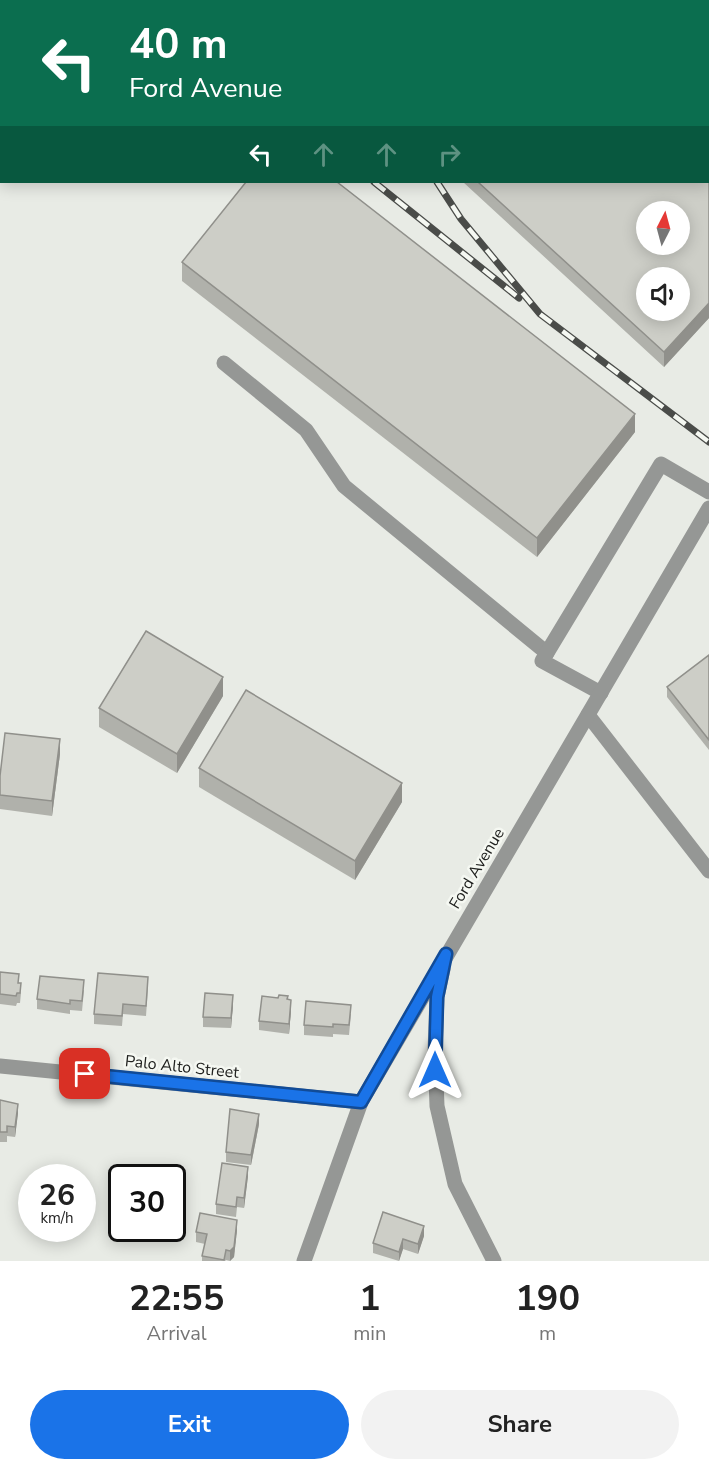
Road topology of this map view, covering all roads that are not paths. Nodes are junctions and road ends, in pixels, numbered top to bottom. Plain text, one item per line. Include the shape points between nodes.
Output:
1 (224, 363) dead end
2 (709, 492) edge
3 (709, 508) edge
4 (547, 652) junction
5 (601, 693) junction
6 (588, 715) junction
7 (709, 871) edge
8 (446, 954) junction
9 (0, 1066) edge
10 (361, 1102) junction
11 (304, 1261) edge
12 (494, 1261) edge

1 - 4 street via 306,430 344,486
2 - 4 street via 661,464
3 - 5 street, Ford Avenue
4 - 5 street via 542,661
5 - 6 street, Ford Avenue
6 - 7 street
6 - 8 street, Ford Avenue
8 - 10 street, Ford Avenue
8 - 12 street via 437,997 437,1106 455,1184
9 - 10 street, Palo Alto Street
10 - 11 street, Ford Avenue

